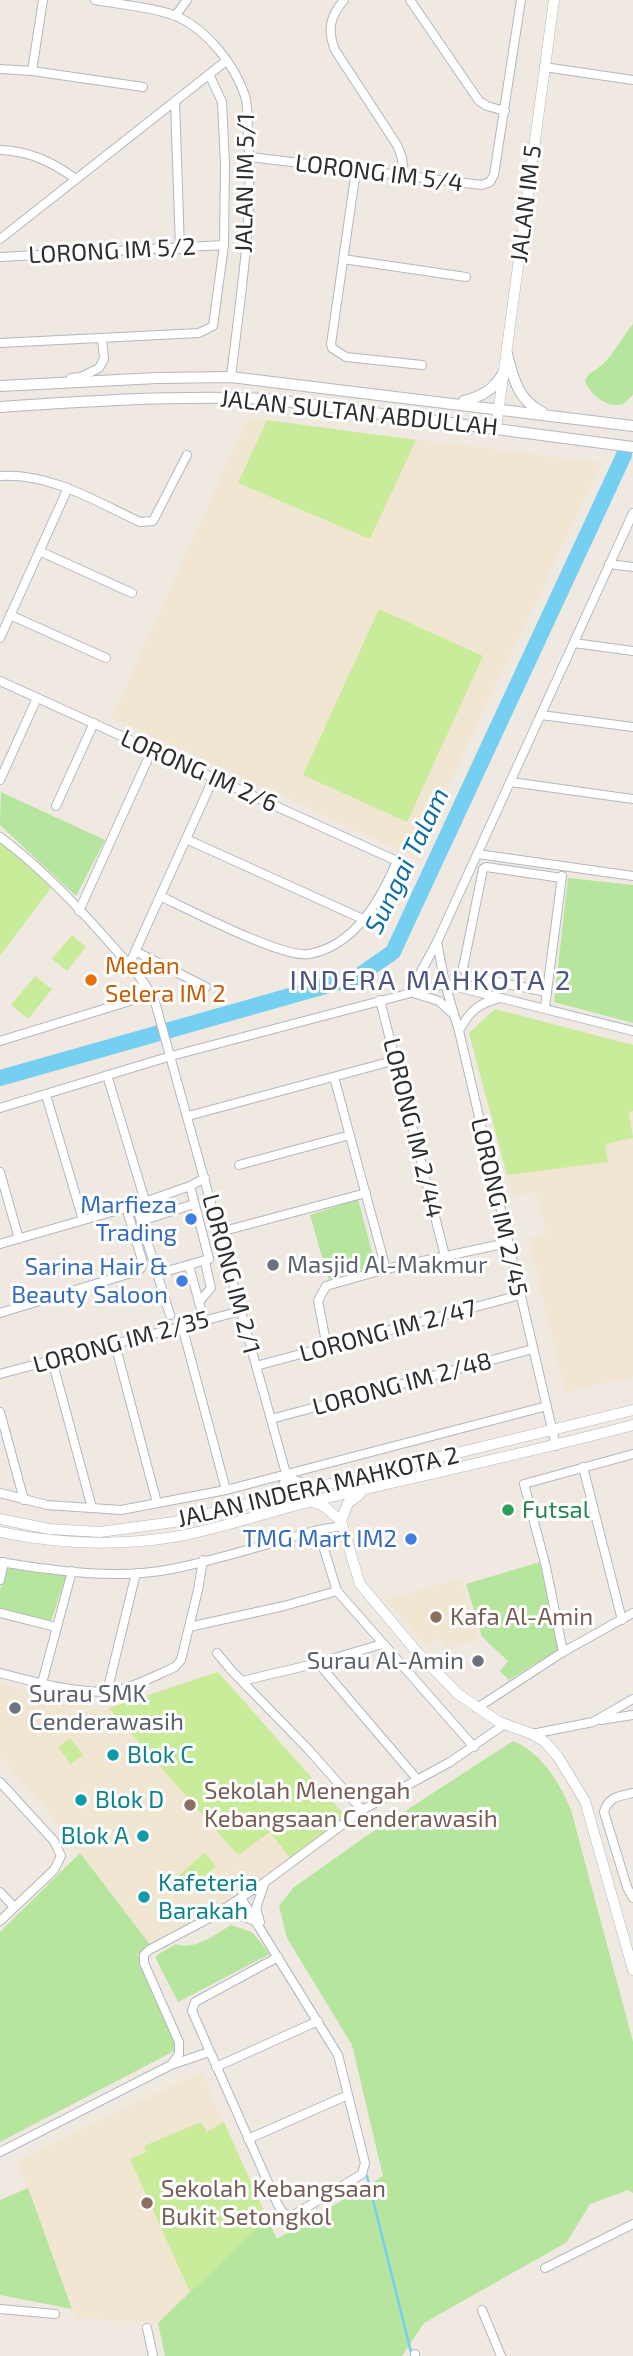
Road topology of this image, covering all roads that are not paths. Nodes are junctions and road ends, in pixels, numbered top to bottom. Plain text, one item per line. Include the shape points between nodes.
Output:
1 (43, 0) edge
2 (94, 0) edge
3 (187, 0) edge
4 (344, 0) edge
5 (410, 0) edge
6 (521, 0) edge
7 (554, 0) edge
8 (176, 15) junction
9 (226, 61) junction
10 (544, 66) junction
11 (0, 69) edge
12 (32, 71) junction
13 (209, 74) junction
14 (633, 80) edge
15 (143, 87) dead end
16 (174, 101) junction
17 (505, 111) junction
18 (0, 150) edge
19 (250, 157) junction
20 (356, 170) junction
21 (404, 176) junction
22 (76, 178) junction
23 (0, 239) edge
24 (224, 245) junction
25 (180, 249) junction
26 (0, 257) edge
27 (343, 259) junction
28 (466, 277) dead end
29 (102, 338) junction
30 (0, 343) edge
31 (507, 354) junction
32 (422, 365) dead end
33 (505, 369) junction
34 (232, 377) junction
35 (23, 384) junction
36 (0, 386) edge
37 (457, 403) junction
38 (0, 407) edge
39 (499, 408) junction
40 (548, 414) junction
41 (595, 421) junction
42 (633, 426) edge
43 (496, 429) junction
44 (593, 442) junction
45 (633, 447) edge
46 (187, 455) dead end
47 (0, 476) edge
48 (68, 488) junction
49 (633, 513) edge
50 (39, 551) junction
51 (609, 564) junction
52 (633, 567) edge
53 (132, 593) dead end
54 (10, 615) junction
55 (0, 638) edge
56 (574, 643) junction
57 (633, 651) edge
58 (106, 658) dead end
59 (0, 681) edge
60 (37, 698) junction
61 (541, 715) junction
62 (94, 723) junction
63 (633, 727) edge
64 (152, 750) junction
65 (0, 751) edge
66 (11, 756) junction
67 (214, 777) junction
68 (0, 780) edge
69 (511, 782) junction
70 (633, 799) edge
71 (56, 806) dead end
72 (0, 837) edge
73 (186, 839) junction
74 (478, 853) junction
75 (564, 866) junction
76 (633, 876) edge
77 (562, 878) junction
78 (160, 896) junction
79 (79, 911) junction
80 (365, 920) junction
81 (437, 942) junction
82 (135, 951) junction
83 (129, 965) junction
84 (144, 983) junction
85 (445, 984) junction
86 (205, 987) dead end
87 (410, 992) junction
88 (547, 992) junction
89 (502, 998) junction
90 (380, 1000) junction
91 (545, 1007) junction
92 (454, 1015) junction
93 (459, 1031) junction
94 (633, 1031) edge
95 (0, 1041) edge
96 (170, 1052) junction
97 (396, 1060) junction
98 (107, 1075) junction
99 (334, 1077) junction
100 (46, 1095) junction
101 (0, 1108) edge
102 (188, 1116) junction
103 (350, 1135) junction
104 (239, 1165) dead end
105 (0, 1172) edge
106 (205, 1178) junction
107 (190, 1186) junction
108 (366, 1194) junction
109 (145, 1201) junction
110 (194, 1204) junction
111 (136, 1205) junction
112 (126, 1208) junction
113 (83, 1220) junction
114 (141, 1221) junction
115 (220, 1233) junction
116 (19, 1239) junction
117 (507, 1243) junction
118 (0, 1244) edge
119 (445, 1256) junction
120 (205, 1262) junction
121 (189, 1266) junction
122 (386, 1269) junction
123 (157, 1274) junction
124 (520, 1295) junction
125 (199, 1302) junction
126 (241, 1311) junction
127 (0, 1313) edge
128 (170, 1315) dead end
129 (205, 1320) junction
130 (182, 1326) junction
131 (115, 1344) junction
132 (327, 1347) junction
133 (533, 1349) junction
134 (52, 1360) junction
135 (256, 1366) junction
136 (0, 1374) edge
137 (547, 1406) junction
138 (633, 1410) edge
139 (0, 1412) edge
140 (271, 1419) junction
141 (633, 1425) edge
142 (551, 1430) junction
143 (556, 1446) junction
144 (633, 1454) edge
145 (583, 1467) junction
146 (286, 1475) junction
147 (316, 1488) junction
148 (226, 1490) junction
149 (366, 1490) junction
150 (0, 1493) edge
151 (276, 1498) junction
152 (23, 1500) junction
153 (312, 1501) junction
154 (157, 1503) junction
155 (92, 1508) junction
156 (0, 1519) edge
157 (174, 1522) junction
158 (342, 1524) junction
159 (318, 1530) junction
160 (0, 1532) edge
161 (176, 1536) junction
162 (203, 1560) junction
163 (2, 1562) edge
164 (72, 1571) junction
165 (136, 1573) junction
166 (0, 1580) edge
167 (337, 1591) junction
168 (0, 1613) edge
169 (633, 1613) edge
170 (622, 1620) junction
171 (56, 1627) junction
172 (189, 1627) junction
173 (382, 1644) junction
174 (563, 1652) junction
175 (218, 1653) dead end
176 (318, 1663) junction
177 (0, 1673) edge
178 (242, 1681) junction
179 (42, 1682) junction
180 (107, 1692) junction
181 (633, 1699) edge
182 (477, 1708) junction
183 (633, 1715) edge
184 (593, 1722) junction
185 (505, 1724) junction
186 (532, 1734) junction
187 (474, 1746) junction
188 (417, 1779) junction
189 (0, 1782) edge
190 (633, 1793) edge
191 (362, 1810) junction
192 (265, 1882) junction
193 (0, 1892) edge
194 (241, 1898) junction
195 (633, 1898) edge
196 (14, 1907) junction
197 (213, 1916) junction
198 (0, 1921) edge
199 (255, 1921) junction
200 (271, 1945) junction
201 (278, 1957) junction
202 (633, 1970) edge
203 (318, 2021) junction
204 (209, 2052) junction
205 (171, 2065) junction
206 (216, 2067) junction
207 (348, 2095) junction
208 (248, 2139) junction
209 (0, 2152) edge
210 (633, 2224) edge
211 (545, 2268) dead end
212 (0, 2309) edge
213 (482, 2310) dead end
214 (55, 2314) dead end
215 (147, 2328) dead end
216 (153, 2356) edge
217 (501, 2356) edge

1 - 12 street
2 - 8 street, JALAN IM 5/1
3 - 8 street
4 - 21 street via 333,15 330,37 397,145
5 - 17 street via 479,101
6 - 17 street, LORONG IM 5/4
7 - 10 street, JALAN IM 5
8 - 9 street, JALAN IM 5/1 via 195,27
9 - 13 street
9 - 19 street, JALAN IM 5/1 via 246,98
10 - 14 street
10 - 31 street, JALAN IM 5
11 - 12 street
12 - 15 street
13 - 16 street
13 - 24 street via 222,103
16 - 22 street
16 - 25 street
17 - 21 street, LORONG IM 5/4 via 489,182
18 - 22 street via 44,159
19 - 20 street, LORONG IM 5/4
19 - 34 street, JALAN IM 5/1
20 - 21 street, LORONG IM 5/4
20 - 27 street
22 - 23 street
24 - 25 street, LORONG IM 5/2
24 - 29 street via 213,326 208,330
25 - 26 street, LORONG IM 5/2
27 - 28 street
27 - 32 street via 332,348 346,356
29 - 30 street
29 - 35 street via 104,359 99,368 81,377
31 - 33 street, JALAN IM 5
31 - 40 main road via 516,388 526,401
33 - 37 main road via 488,392
33 - 39 street, JALAN IM 5
34 - 35 main road, JALAN SULTAN ABDULLAH
34 - 37 main road, JALAN SULTAN ABDULLAH
35 - 36 main road, JALAN SULTAN ABDULLAH
37 - 39 main road, JALAN SULTAN ABDULLAH
38 - 43 main road, JALAN SULTAN ABDULLAH via 151,398 255,398
39 - 40 main road, JALAN SULTAN ABDULLAH
39 - 43 street, JALAN IM 5
40 - 41 main road, JALAN SULTAN ABDULLAH
41 - 42 main road, JALAN SULTAN ABDULLAH
41 - 44 main road via 604,425 606,433
43 - 44 main road, JALAN SULTAN ABDULLAH
44 - 45 main road, JALAN SULTAN ABDULLAH
46 - 48 street via 153,521 140,522
47 - 48 street via 42,478
48 - 50 street
49 - 51 street
50 - 53 street
50 - 54 street
51 - 52 street
51 - 56 street
54 - 55 street
54 - 58 street
56 - 57 street
56 - 61 street
59 - 60 street, LORONG IM 2/6
60 - 62 street, LORONG IM 2/6
60 - 66 street
61 - 63 street
61 - 69 street
62 - 64 street, LORONG IM 2/6
62 - 71 street
64 - 67 street, LORONG IM 2/6
64 - 79 street
65 - 66 street
66 - 68 street
67 - 73 street
67 - 80 street, LORONG IM 2/6 via 397,860
69 - 70 street
69 - 74 street
72 - 79 street
73 - 78 street
73 - 80 street
74 - 75 street
74 - 81 street
75 - 76 street
75 - 77 street
77 - 88 street
77 - 88 street via 483,869 463,968 468,976
78 - 80 street via 275,948 308,955 338,944
78 - 82 street
79 - 83 street
81 - 85 street, LORONG IM 2/45
81 - 87 street
82 - 83 street
82 - 86 street
83 - 84 street
84 - 95 street via 130,1000
84 - 96 street, LORONG IM 2/1 via 155,1002
85 - 87 street
85 - 89 street
85 - 92 street, LORONG IM 2/45
87 - 90 street
87 - 92 street via 439,1001
88 - 91 street
89 - 91 street
89 - 93 street via 480,1004
90 - 96 street
90 - 97 street, LORONG IM 2/44
91 - 94 street
92 - 93 street, LORONG IM 2/45
93 - 117 street, LORONG IM 2/45
96 - 98 street
96 - 102 street, LORONG IM 2/1
97 - 99 street
97 - 119 street, LORONG IM 2/44
98 - 100 street
98 - 109 street
99 - 102 street
99 - 103 street
100 - 101 street
100 - 113 street
102 - 106 street, LORONG IM 2/1
103 - 104 street
103 - 108 street
105 - 116 street
106 - 107 street
106 - 115 street, LORONG IM 2/1
107 - 109 street
107 - 110 street
108 - 115 street
108 - 122 street
109 - 111 street
110 - 114 street
110 - 120 street via 209,1259
111 - 112 street
111 - 114 street
112 - 113 street
112 - 127 street via 142,1260 138,1271
113 - 116 street
114 - 123 street
115 - 126 street, LORONG IM 2/1
116 - 118 street
117 - 119 street
117 - 124 street, LORONG IM 2/45
119 - 122 street
120 - 121 street
120 - 125 street via 211,1289
121 - 123 street
121 - 125 street
122 - 132 street via 326,1286 318,1301
123 - 128 street
124 - 132 street, LORONG IM 2/47
124 - 133 street, LORONG IM 2/45
125 - 129 street
126 - 129 street, LORONG IM 2/35
126 - 135 street, LORONG IM 2/1
129 - 130 street, LORONG IM 2/35
130 - 131 street, LORONG IM 2/35
130 - 148 street
131 - 134 street, LORONG IM 2/35
131 - 154 street
132 - 135 street, LORONG IM 2/47
133 - 137 street, LORONG IM 2/45
133 - 140 street, LORONG IM 2/48
134 - 136 street, LORONG IM 2/35
134 - 155 street
135 - 140 street, LORONG IM 2/1
137 - 142 street, LORONG IM 2/45
137 - 146 street
138 - 142 street, JALAN INDERA MAHKOTA 2
139 - 152 street
140 - 146 street, LORONG IM 2/1
141 - 143 street, JALAN INDERA MAHKOTA 2
142 - 143 street, LORONG IM 2/45
142 - 147 street, JALAN INDERA MAHKOTA 2
143 - 149 street, JALAN INDERA MAHKOTA 2
144 - 145 street
145 - 170 street
145 - 174 street via 524,1484
146 - 147 street
146 - 148 street
146 - 151 street
147 - 151 street, JALAN INDERA MAHKOTA 2
148 - 154 street
149 - 153 street, JALAN INDERA MAHKOTA 2
149 - 158 street via 348,1503
150 - 152 street
151 - 157 street, JALAN INDERA MAHKOTA 2
152 - 155 street
153 - 158 street
153 - 161 street, JALAN INDERA MAHKOTA 2
154 - 155 street via 121,1510
156 - 157 street, JALAN INDERA MAHKOTA 2 via 49,1529 100,1532
157 - 161 street
158 - 159 street
158 - 182 street via 359,1584 426,1661
159 - 162 street
159 - 167 street
160 - 161 street, JALAN INDERA MAHKOTA 2 via 101,1543
162 - 165 street
162 - 172 street
163 - 164 street
163 - 166 street
164 - 165 street
164 - 171 street
165 - 180 street
167 - 172 street
167 - 173 street
168 - 171 street
169 - 170 street
170 - 174 street
171 - 179 street
172 - 180 street via 175,1668
173 - 176 street
173 - 187 street
174 - 182 street
175 - 178 street
176 - 178 street
176 - 188 street
177 - 179 street
178 - 191 street
179 - 180 street
181 - 184 street
182 - 185 street
183 - 184 street
184 - 186 street
185 - 186 street
185 - 187 street
186 - 202 street via 558,1757 585,1801
187 - 188 street
188 - 191 street
189 - 196 street via 54,1840 61,1856 59,1864
190 - 195 street via 613,1798 604,1812
191 - 192 street
192 - 194 street
192 - 200 street via 257,1914
193 - 196 street
194 - 197 street
194 - 199 street
196 - 198 street
197 - 199 street via 236,1914
197 - 205 street via 144,1955 179,2042 179,2054
199 - 200 street
200 - 201 street
201 - 203 street
201 - 204 street via 192,2006
203 - 206 street
203 - 207 street via 338,2055
204 - 205 street
204 - 206 street
205 - 209 street
206 - 208 street
207 - 208 street
207 - 208 street via 365,2163 363,2171 295,2216 287,2216 278,2205
210 - 211 street
212 - 214 street
213 - 217 street
215 - 216 street

